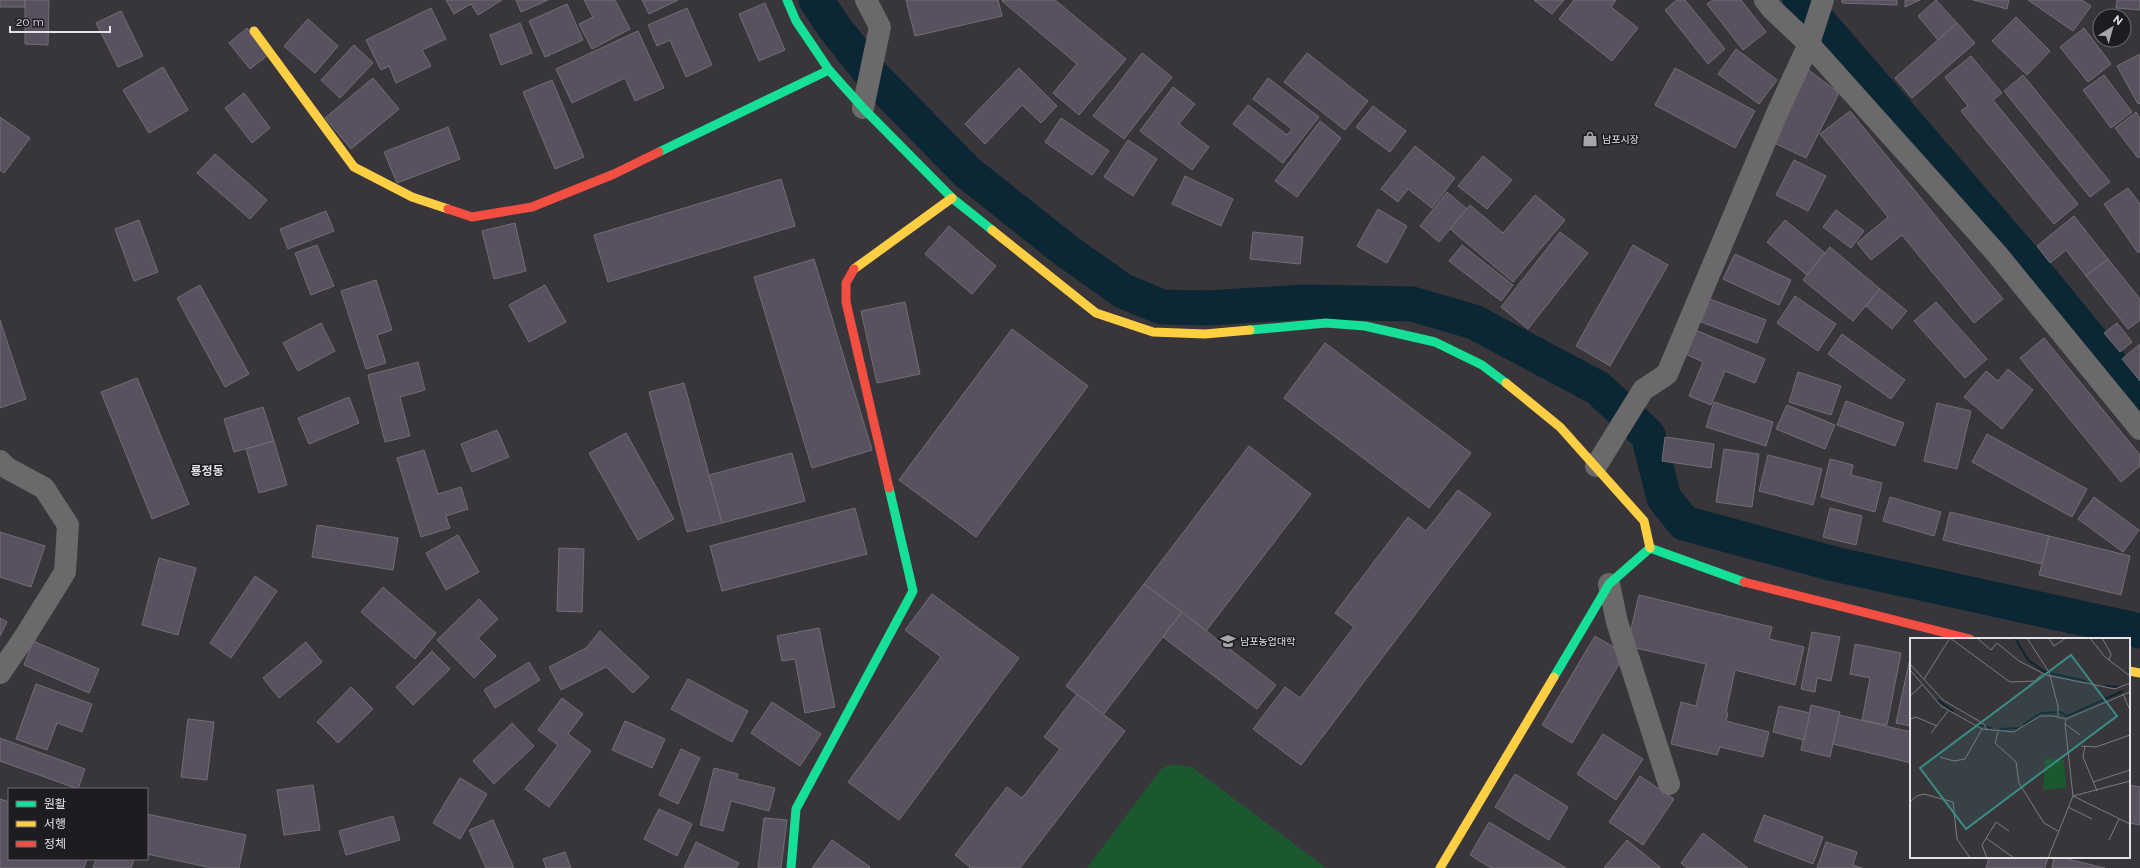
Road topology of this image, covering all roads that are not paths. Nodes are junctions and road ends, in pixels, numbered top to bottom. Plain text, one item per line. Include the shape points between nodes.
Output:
1 (787, 0) edge
2 (866, 0) edge
3 (1765, 0) edge
4 (1823, 0) edge
5 (254, 31) dead end
6 (1809, 44) junction
7 (829, 70) junction
8 (865, 100) junction
9 (952, 198) junction
10 (2140, 429) edge
11 (0, 461) edge
12 (1596, 466) junction
13 (1650, 548) junction
14 (1609, 584) junction
15 (1966, 638) edge
16 (2130, 671) edge
17 (0, 673) edge
18 (2140, 673) edge
19 (1669, 784) dead end
20 (791, 868) edge
21 (1440, 868) edge

1 - 7 street via 796,21
2 - 8 street via 880,27
3 - 6 street via 1772,10
4 - 6 street
5 - 7 street via 354,167 412,197 472,217 532,207 614,174
6 - 10 street via 1997,254
6 - 12 street via 1667,374 1643,390
7 - 8 street
8 - 9 street
9 - 12 street via 1096,313 1153,332 1205,334 1326,323 1365,326 1435,342 1482,365 1524,396 1560,427
9 - 20 street via 854,268 846,283 846,302 912,591 796,809
11 - 17 street via 6,468 44,488 68,525 65,572
12 - 13 street via 1644,521
13 - 14 street
13 - 15 street via 1743,582
14 - 19 street via 1617,622
14 - 21 street
16 - 18 street

